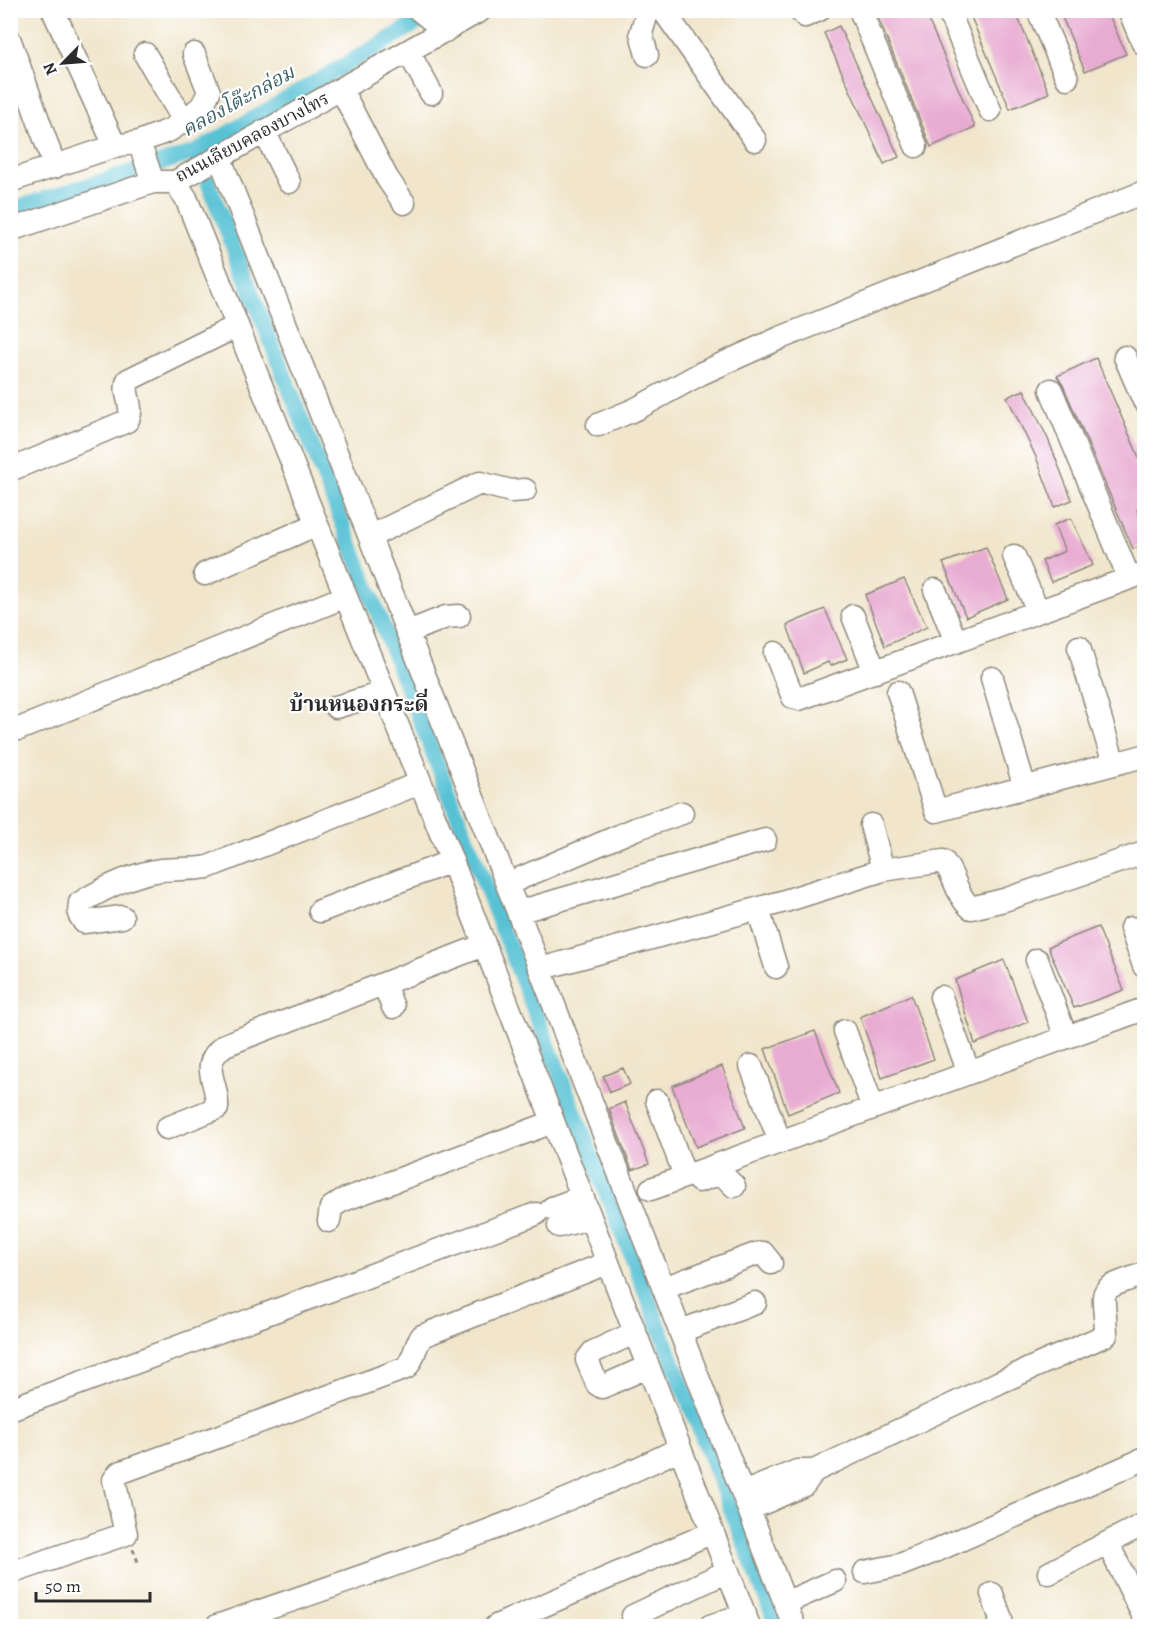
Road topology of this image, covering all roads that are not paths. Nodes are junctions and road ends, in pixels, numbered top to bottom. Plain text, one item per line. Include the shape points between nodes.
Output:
1 (53, 10) edge
2 (419, 10) edge
3 (481, 10) edge
4 (648, 10) edge
5 (663, 10) edge
6 (799, 10) edge
7 (819, 10) edge
8 (860, 10) edge
9 (948, 10) edge
10 (1038, 10) edge
11 (1129, 10) edge
12 (442, 29) junction
13 (10, 41) edge
14 (1143, 43) dead end
15 (408, 51) junction
16 (146, 54) dead end
17 (194, 54) dead end
18 (647, 55) dead end
19 (1066, 78) dead end
20 (17, 79) edge
21 (341, 89) junction
22 (431, 93) dead end
23 (990, 110) dead end
24 (184, 121) junction
25 (264, 131) junction
26 (755, 140) dead end
27 (140, 144) junction
28 (115, 146) junction
29 (916, 146) dead end
30 (216, 158) junction
31 (55, 167) junction
32 (165, 178) junction
33 (10, 181) edge
34 (289, 183) dead end
35 (1144, 192) edge
36 (404, 203) dead end
37 (10, 230) edge
38 (237, 326) junction
39 (1125, 357) dead end
40 (1050, 390) dead end
41 (1144, 401) edge
42 (598, 425) dead end
43 (10, 470) edge
44 (525, 490) dead end
45 (315, 525) junction
46 (371, 536) junction
47 (1014, 556) dead end
48 (205, 574) dead end
49 (1137, 576) edge
50 (934, 590) dead end
51 (344, 597) junction
52 (1038, 611) junction
53 (459, 616) dead end
54 (853, 616) dead end
55 (408, 632) junction
56 (956, 642) junction
57 (1079, 647) dead end
58 (775, 653) dead end
59 (875, 672) junction
60 (992, 678) dead end
61 (382, 693) junction
62 (898, 693) dead end
63 (336, 707) dead end
64 (19, 729) dead end
65 (1144, 756) edge
66 (1114, 764) junction
67 (420, 783) junction
68 (1025, 788) junction
69 (682, 813) dead end
70 (872, 825) dead end
71 (765, 840) dead end
72 (1144, 853) edge
73 (452, 861) junction
74 (883, 870) junction
75 (507, 884) junction
76 (758, 909) junction
77 (320, 911) dead end
78 (518, 912) junction
79 (122, 916) dead end
80 (1131, 928) dead end
81 (484, 945) junction
82 (1037, 960) dead end
83 (1144, 966) edge
84 (776, 967) dead end
85 (540, 969) junction
86 (384, 984) junction
87 (941, 997) dead end
88 (393, 1007) dead end
89 (1144, 1009) edge
90 (846, 1031) dead end
91 (1066, 1037) junction
92 (751, 1066) dead end
93 (969, 1073) junction
94 (657, 1101) dead end
95 (873, 1108) junction
96 (553, 1122) junction
97 (167, 1128) dead end
98 (780, 1142) junction
99 (685, 1176) junction
100 (734, 1186) dead end
101 (651, 1189) dead end
102 (582, 1197) junction
103 (632, 1205) junction
104 (590, 1218) junction
105 (548, 1220) junction
106 (329, 1221) dead end
107 (607, 1263) junction
108 (771, 1263) dead end
109 (1144, 1274) edge
110 (664, 1288) junction
111 (754, 1303) dead end
112 (681, 1331) junction
113 (634, 1333) junction
114 (647, 1367) junction
115 (10, 1409) edge
116 (679, 1449) junction
117 (1144, 1459) edge
118 (747, 1501) junction
119 (1144, 1524) edge
120 (713, 1532) junction
121 (1108, 1544) junction
122 (12, 1570) edge
123 (728, 1571) junction
124 (865, 1572) dead end
125 (1050, 1573) dead end
126 (835, 1581) dead end
127 (992, 1594) dead end
128 (785, 1603) junction
129 (633, 1616) dead end
130 (1144, 1617) edge
131 (747, 1620) edge
132 (217, 1626) edge
133 (496, 1626) edge
134 (710, 1626) edge
135 (794, 1626) edge
136 (999, 1626) edge

1 - 28 street
2 - 12 street
3 - 12 street, ถนนเลียบคลองบางไทร
4 - 18 street via 641,33
5 - 26 street
6 - 7 street via 805,15
8 - 29 street
9 - 23 street
10 - 19 street
11 - 14 street
12 - 15 street, ถนนเลียบคลองบางไทร
13 - 20 street
15 - 21 street, ถนนเลียบคลองบางไทร
15 - 22 street
16 - 24 street
17 - 24 street via 208,92 202,106
20 - 31 street
21 - 25 street, ถนนเลียบคลองบางไทร
21 - 36 street
24 - 27 street
25 - 30 street, ถนนเลียบคลองบางไทร
25 - 34 street
27 - 28 street
27 - 32 street
28 - 31 street
30 - 32 street, ถนนเลียบคลองบางไทร
30 - 46 street
31 - 33 street
32 - 37 street, ถนนเลียบคลองบางไทร
32 - 38 street via 186,198
35 - 42 street via 780,338
38 - 43 street via 128,380 125,386 131,408 127,421
38 - 45 street
39 - 41 street
40 - 49 street
44 - 46 street via 480,483
45 - 48 street
45 - 51 street
46 - 55 street
47 - 52 street
49 - 52 street
50 - 56 street
51 - 61 street
51 - 64 street
52 - 56 street
53 - 55 street
54 - 59 street
55 - 75 street
56 - 59 street
57 - 66 street
58 - 59 street via 795,700
60 - 68 street
61 - 63 street
61 - 67 street
62 - 68 street via 936,810
65 - 66 street
66 - 68 street
67 - 73 street
67 - 79 street via 208,867 135,876 80,903 79,914 84,922
69 - 75 street
70 - 74 street
71 - 78 street
72 - 74 street via 970,908 956,891 952,871 943,861
73 - 77 street
73 - 81 street
74 - 76 street
75 - 78 street
76 - 84 street
76 - 85 street
78 - 85 street
80 - 83 street
81 - 86 street
81 - 96 street
82 - 91 street
85 - 103 street
86 - 88 street
86 - 97 street via 225,1046 210,1062 217,1108
87 - 93 street
89 - 91 street
90 - 95 street
91 - 93 street
92 - 98 street
93 - 95 street
94 - 99 street
95 - 98 street
96 - 102 street
96 - 106 street via 341,1201 331,1208
98 - 99 street
99 - 101 street
100 - 103 street via 724,1176 713,1176
102 - 104 street
102 - 105 street
103 - 110 street
104 - 105 street
104 - 107 street
105 - 115 street via 513,1224
107 - 113 street
107 - 122 street via 422,1336 414,1359 406,1368 119,1473 114,1480 126,1534
108 - 110 street via 763,1253 756,1254
109 - 118 street via 1104,1292 1106,1335 989,1386 814,1471 804,1485
110 - 112 street
111 - 112 street
112 - 118 street
113 - 114 street
113 - 114 street via 593,1352 587,1360 602,1387
114 - 116 street
116 - 120 street
116 - 132 street via 533,1515
117 - 124 street via 933,1552
118 - 128 street
119 - 121 street
120 - 123 street
120 - 133 street
121 - 125 street
121 - 130 street
123 - 129 street
123 - 131 street
126 - 128 street
127 - 136 street via 1001,1619
128 - 135 street
131 - 134 street

